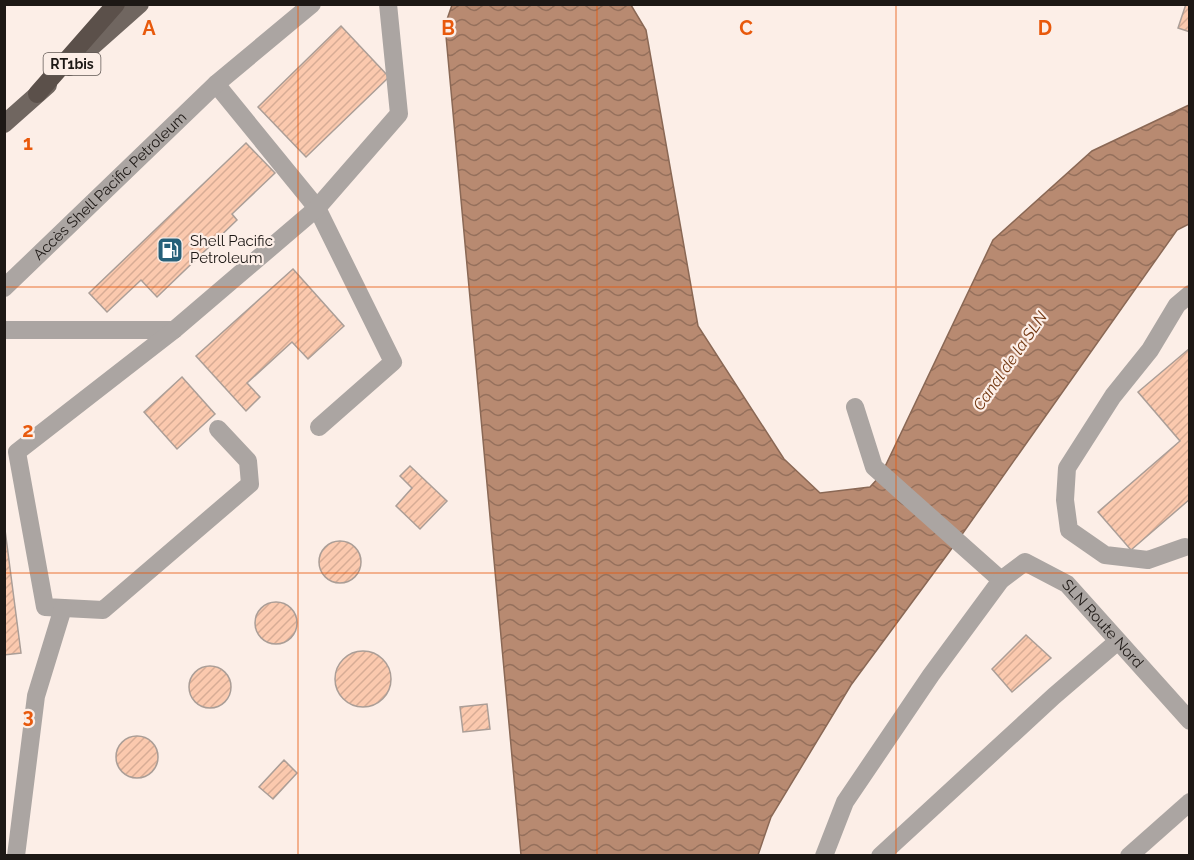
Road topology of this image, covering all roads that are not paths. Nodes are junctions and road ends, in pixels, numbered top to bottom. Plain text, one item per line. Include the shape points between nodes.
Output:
1 (116, 4) edge
2 (140, 4) edge
3 (312, 4) edge
4 (388, 4) edge
5 (216, 84) junction
6 (38, 94) junction
7 (4, 124) edge
8 (317, 208) junction
9 (4, 288) edge
10 (1190, 294) edge
11 (4, 330) edge
12 (174, 330) junction
13 (855, 407) dead end
14 (319, 427) dead end
15 (218, 429) dead end
16 (1188, 547) edge
17 (1001, 580) junction
18 (63, 608) junction
19 (1118, 641) junction
20 (1190, 721) edge
21 (1190, 802) edge
22 (16, 855) edge
23 (824, 855) edge
24 (880, 855) edge
25 (1129, 855) edge

1 - 6 highway
2 - 6 main road, RT1bis
3 - 5 lane, Accès Shell Pacific Petroleum
4 - 8 lane via 399,114
5 - 8 lane
5 - 9 lane, Accès Shell Pacific Petroleum
6 - 7 main road, RT1bis
8 - 12 lane
8 - 14 lane via 393,362
10 - 16 lane via 1177,305 1067,468 1065,500 1069,530 1105,555 1148,560
11 - 12 lane
12 - 18 lane via 17,452 45,607
13 - 17 lane via 874,467
15 - 18 lane via 248,461 250,484 103,610
17 - 19 lane, SLN Route Nord via 1025,562 1067,584
17 - 23 lane via 845,802
18 - 22 lane via 36,696
19 - 20 lane, SLN Route Nord
19 - 24 lane
21 - 25 lane

